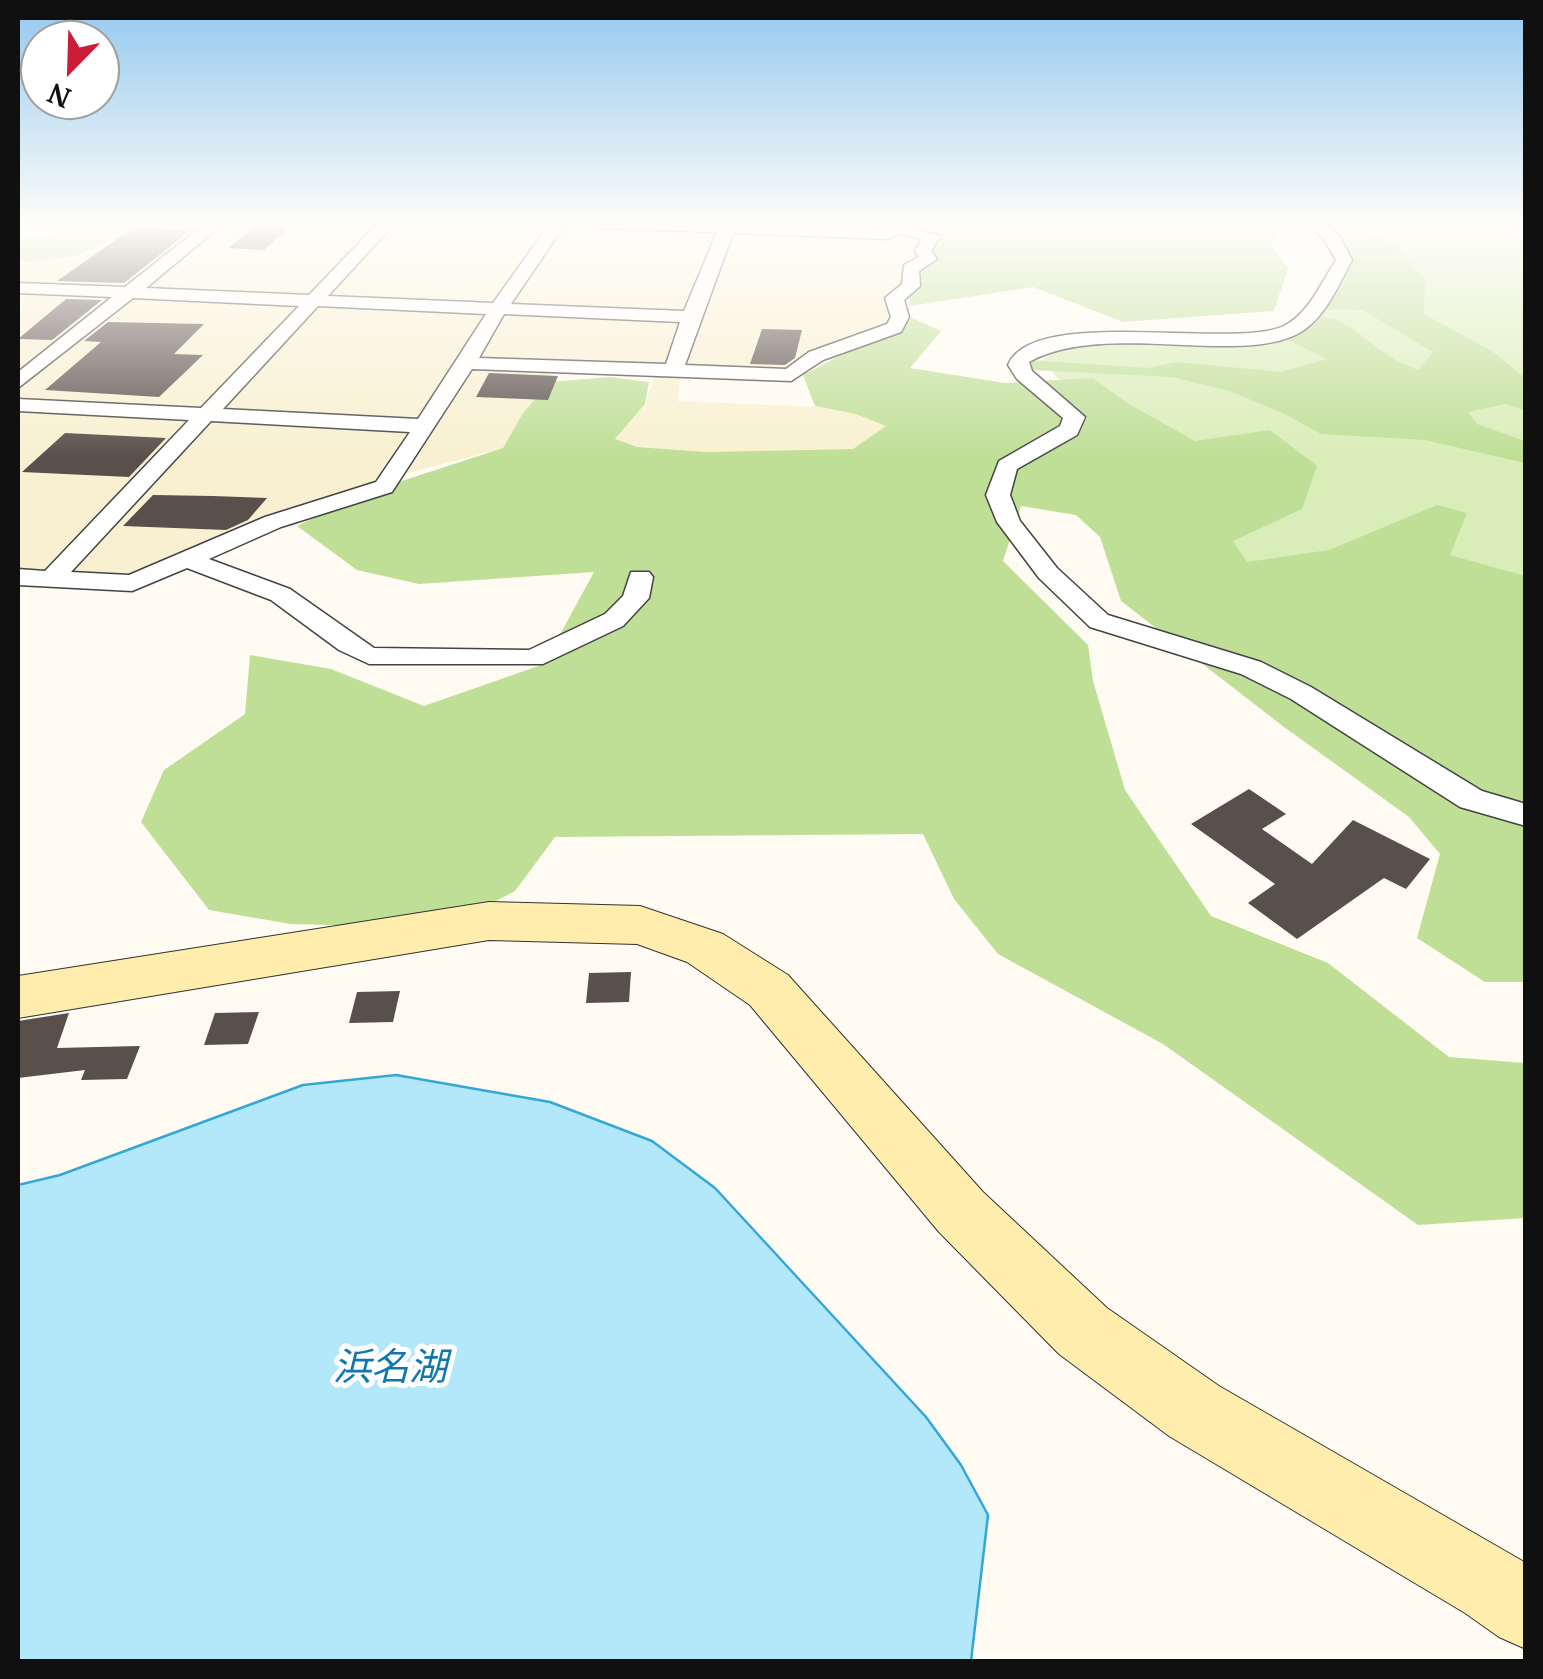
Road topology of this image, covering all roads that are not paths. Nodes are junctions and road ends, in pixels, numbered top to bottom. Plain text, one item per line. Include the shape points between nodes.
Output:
1 (119, 301) edge
2 (314, 301) edge
3 (322, 301) edge
4 (503, 301) edge
5 (697, 301) edge
6 (895, 301) edge
7 (1320, 301) edge
8 (498, 309) junction
9 (691, 317) junction
10 (466, 364) junction
11 (673, 373) junction
12 (18, 382) edge
13 (18, 406) edge
14 (206, 414) junction
15 (422, 426) junction
16 (184, 560) junction
17 (18, 577) edge
18 (640, 577) dead end
19 (50, 579) junction
20 (1526, 815) edge
21 (18, 997) edge
22 (1526, 1610) edge

1 - 12 street
2 - 14 street
3 - 8 street
4 - 8 street
5 - 9 street
6 - 11 street via 900,318 894,328 816,356 791,375
7 - 20 street via 1295,327 1277,334 1088,340 1047,346 1020,359 1024,376 1074,417 1069,430 1007,466 1000,506 1048,573 1099,621 1251,668 1471,799
8 - 9 street
8 - 10 street
9 - 11 street
10 - 11 street
10 - 15 street
13 - 14 street
14 - 15 street
14 - 19 street
15 - 16 street via 384,487 273,522
16 - 18 street via 292,601 369,656 533,658 614,620 636,598
16 - 19 street via 132,583
17 - 19 street
21 - 22 street via 489,920 640,924 704,948 768,990 962,1212 1083,1332 1194,1412

